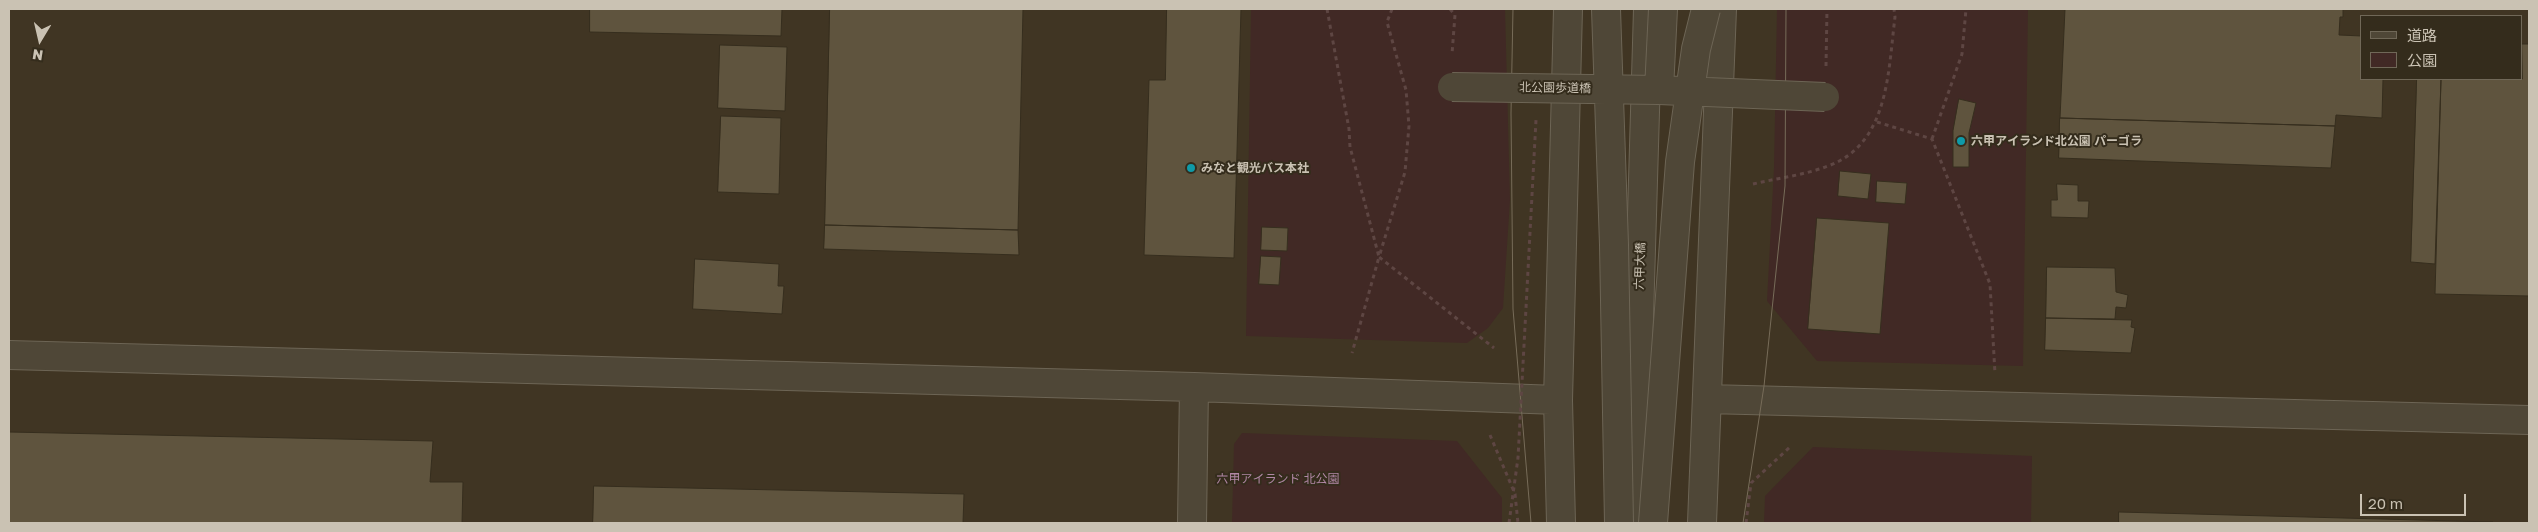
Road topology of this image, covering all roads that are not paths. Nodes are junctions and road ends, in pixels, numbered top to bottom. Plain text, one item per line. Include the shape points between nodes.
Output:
1 (1568, 9) edge
2 (1606, 9) edge
3 (1648, 9) edge
4 (1663, 9) edge
5 (1706, 9) edge
6 (1722, 9) edge
7 (1452, 87) road end
8 (1658, 90) junction
9 (1825, 96) road end
10 (9, 355) edge
11 (1194, 387) junction
12 (1707, 399) junction
13 (1558, 400) junction
14 (2529, 420) edge
15 (1192, 523) edge
16 (1561, 523) edge
17 (1619, 523) edge
18 (1633, 523) edge
19 (1653, 523) edge
20 (1702, 523) edge

1 - 13 street
2 - 17 street, bridge
3 - 18 street, 六甲大橋
4 - 8 street, bridge
5 - 19 street, bridge via 1696,49 1680,162
6 - 12 street
7 - 8 street, 北公園歩道橋, bridge
8 - 9 street, 北公園歩道橋, bridge
10 - 11 street
11 - 13 street
11 - 15 street
12 - 14 street
12 - 20 street
13 - 16 street

